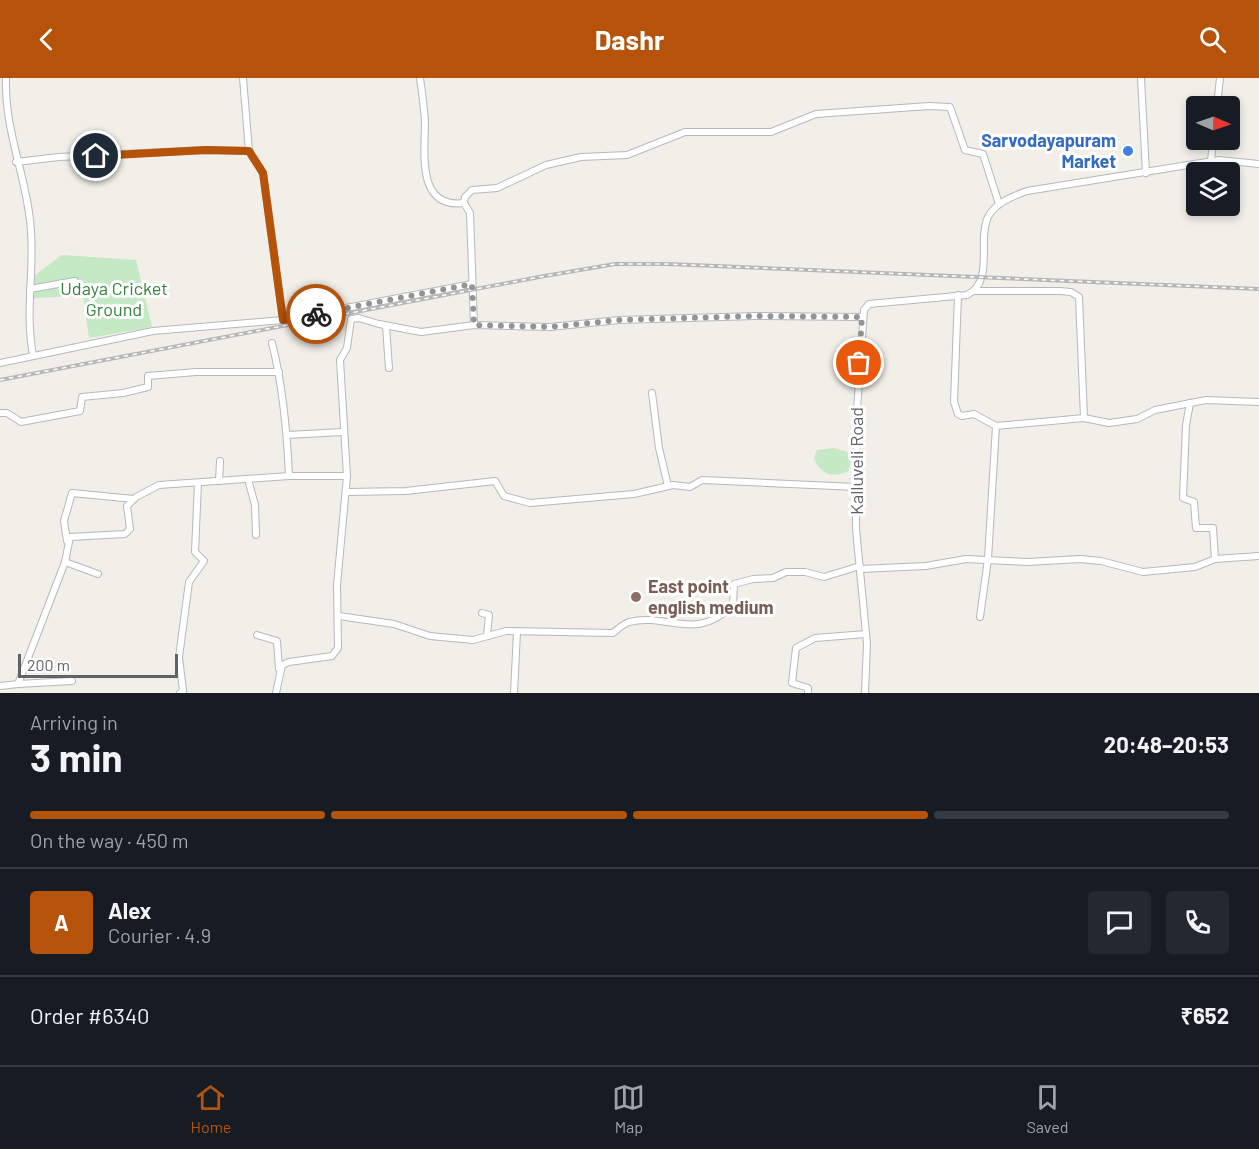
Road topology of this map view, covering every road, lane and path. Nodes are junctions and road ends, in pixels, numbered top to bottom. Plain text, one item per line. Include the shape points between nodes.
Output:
1 (6, 78) edge
2 (243, 78) edge
3 (420, 78) edge
4 (1141, 78) edge
5 (1220, 78) edge
6 (0, 79) edge
7 (1218, 96) edge
8 (1212, 150) edge
9 (249, 151) junction
10 (1211, 161) junction
11 (16, 162) junction
12 (1259, 164) edge
13 (1146, 173) junction
14 (464, 203) junction
15 (999, 204) junction
16 (75, 281) dead end
17 (472, 284) junction
18 (30, 289) junction
19 (975, 291) junction
20 (958, 295) junction
21 (862, 317) junction
22 (283, 320) junction
23 (474, 325) junction
24 (386, 326) junction
25 (272, 343) dead end
26 (33, 355) junction
27 (0, 363) edge
28 (388, 368) dead end
29 (279, 372) junction
30 (652, 393) dead end
31 (1259, 402) edge
32 (1190, 403) junction
33 (0, 413) edge
34 (1084, 418) junction
35 (996, 426) junction
36 (344, 432) junction
37 (287, 435) junction
38 (220, 461) dead end
39 (289, 476) junction
40 (347, 476) junction
41 (248, 479) junction
42 (219, 481) junction
43 (198, 483) junction
44 (669, 486) junction
45 (856, 487) junction
46 (346, 492) junction
47 (134, 499) junction
48 (256, 535) dead end
49 (67, 542) junction
50 (1259, 556) edge
51 (988, 559) junction
52 (1215, 559) junction
53 (65, 562) junction
54 (860, 567) junction
55 (98, 574) dead end
56 (482, 614) dead end
57 (339, 616) junction
58 (980, 617) dead end
59 (517, 632) junction
60 (866, 633) junction
61 (257, 635) dead end
62 (487, 636) junction
63 (279, 670) junction
64 (72, 681) dead end
65 (18, 684) junction
66 (0, 686) edge
67 (180, 693) edge
68 (276, 693) edge
69 (514, 693) edge
70 (808, 693) edge
71 (866, 693) edge

1 - 6 street
1 - 11 street
2 - 9 street
3 - 14 street via 426,179 431,192 443,202
4 - 13 street
5 - 7 street
8 - 10 street
9 - 11 street via 206,150
9 - 22 street via 263,173
10 - 12 street
10 - 13 street
11 - 18 street via 32,230
13 - 15 street via 1027,191
14 - 15 street via 472,190 497,188 546,165 581,157 627,155 685,132 771,132 816,114 928,106 950,107 965,150 983,154 987,161
14 - 17 street via 471,213
15 - 19 street via 988,216 982,276
16 - 18 street
17 - 22 street
17 - 23 street
18 - 26 street
19 - 20 street
19 - 34 street via 1060,291 1079,297
20 - 21 street via 869,304
20 - 35 street via 954,402 958,414 974,414
21 - 23 street via 619,320 550,327
21 - 45 street, Kalluveli Road
22 - 26 street via 153,331
23 - 24 street via 420,332
24 - 28 street
24 - 36 street via 354,317 349,322 348,343 340,360
25 - 29 street
26 - 27 street
29 - 33 street via 148,376 148,387 82,397 80,411 21,422
29 - 37 street
30 - 44 street
31 - 32 street
32 - 34 street via 1109,423
32 - 52 street via 1183,498 1194,502 1196,528 1213,528
34 - 35 street
35 - 51 street
36 - 37 street
36 - 40 street
37 - 39 street
38 - 42 street
39 - 40 street
39 - 41 street
40 - 46 street
41 - 42 street
41 - 48 street via 255,505
42 - 43 street
43 - 47 street via 159,486
43 - 67 street via 195,552 204,561 189,582 179,657 183,691
44 - 45 street via 690,487 702,480 712,480
44 - 46 street via 634,494 530,503 504,496 495,481
45 - 54 street, Kalluveli Road
46 - 57 street via 337,585
47 - 49 street via 127,506 130,529 125,534 73,535
47 - 49 street via 72,493 64,521
49 - 53 street
50 - 52 street
51 - 52 street via 1080,559 1134,571 1169,571
51 - 54 street via 952,560 926,566
51 - 58 street
53 - 55 street
53 - 65 street
54 - 59 street via 824,577 786,572 734,584 733,604 697,625 650,621 627,622 613,633 603,634
54 - 60 street, Kalluveli Road
56 - 62 street via 489,615
57 - 62 street via 394,624 430,636 473,640
57 - 63 street via 336,652 332,656 289,662
59 - 62 street
59 - 69 street
60 - 70 street via 814,638 796,648 792,683 808,688
60 - 71 street, Kalluveli Road
61 - 63 street via 277,642
63 - 68 street
64 - 65 street
65 - 66 street

